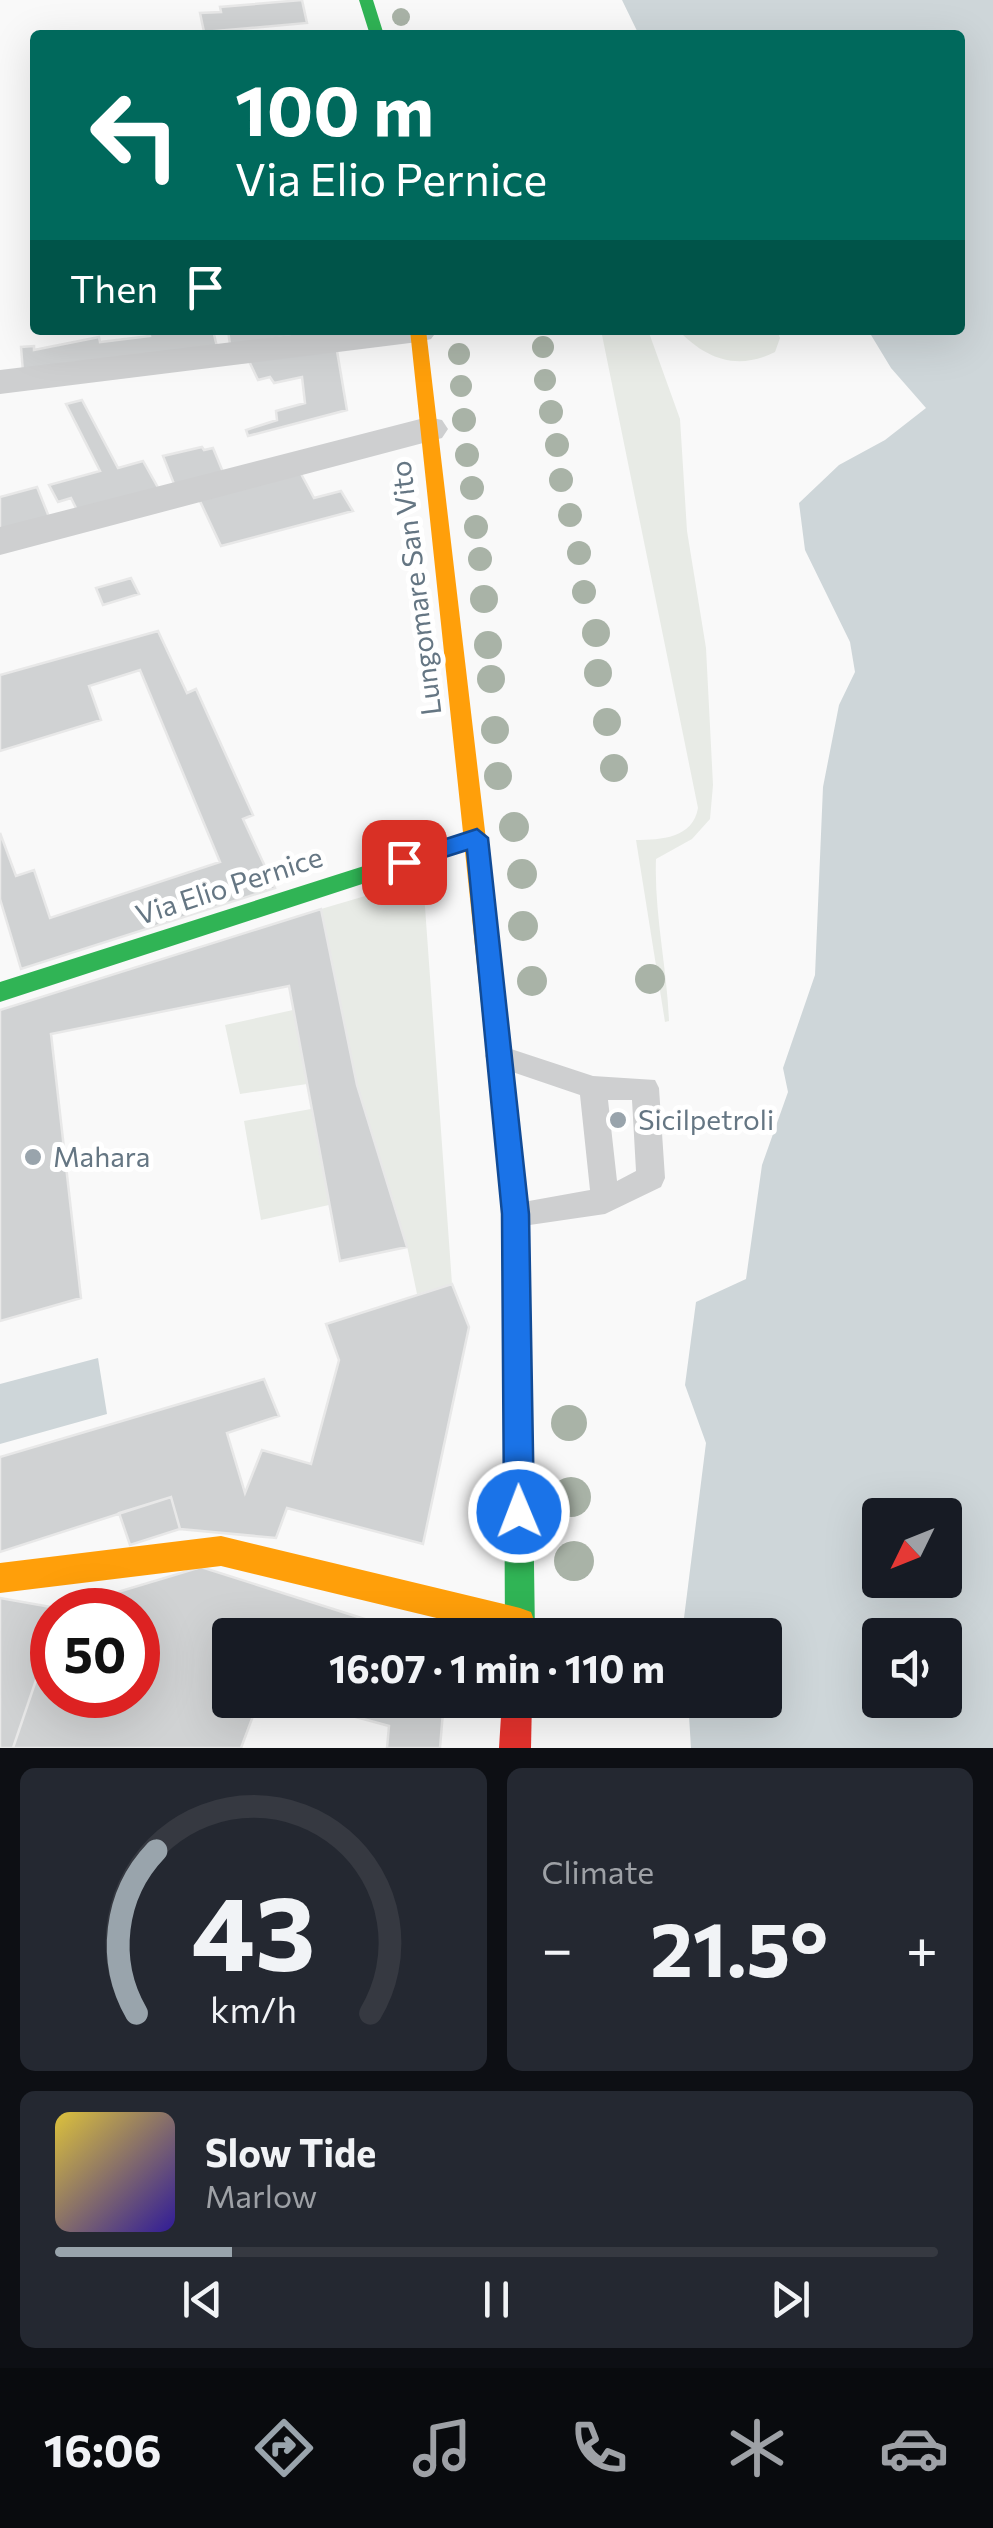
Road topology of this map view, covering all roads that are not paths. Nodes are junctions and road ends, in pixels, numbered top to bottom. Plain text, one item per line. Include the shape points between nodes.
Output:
1 (366, 0) edge
2 (375, 30) edge
3 (381, 335) edge
4 (419, 335) edge
5 (240, 354) junction
6 (0, 382) edge
7 (0, 412) edge
8 (428, 429) junction
9 (0, 540) edge
10 (477, 838) junction
11 (0, 992) edge
12 (499, 1056) junction
13 (593, 1088) junction
14 (605, 1201) junction
15 (516, 1214) junction
16 (0, 1578) edge
17 (478, 1618) edge
18 (520, 1618) edge
19 (516, 1718) edge
20 (515, 1748) edge

1 - 2 main road
3 - 5 street
4 - 8 main road, Lungomare San Vito
5 - 6 street
5 - 7 street
8 - 9 street
8 - 10 main road, Lungomare San Vito
10 - 11 main road, Via Elio Pernice
10 - 12 main road, Lungomare San Vito
12 - 13 lane
12 - 15 main road, Lungomare San Vito
13 - 14 lane
13 - 14 lane via 646,1088 650,1178
14 - 15 lane
15 - 18 main road, Lungomare San Vito
16 - 17 main road via 221,1551
19 - 20 main road

